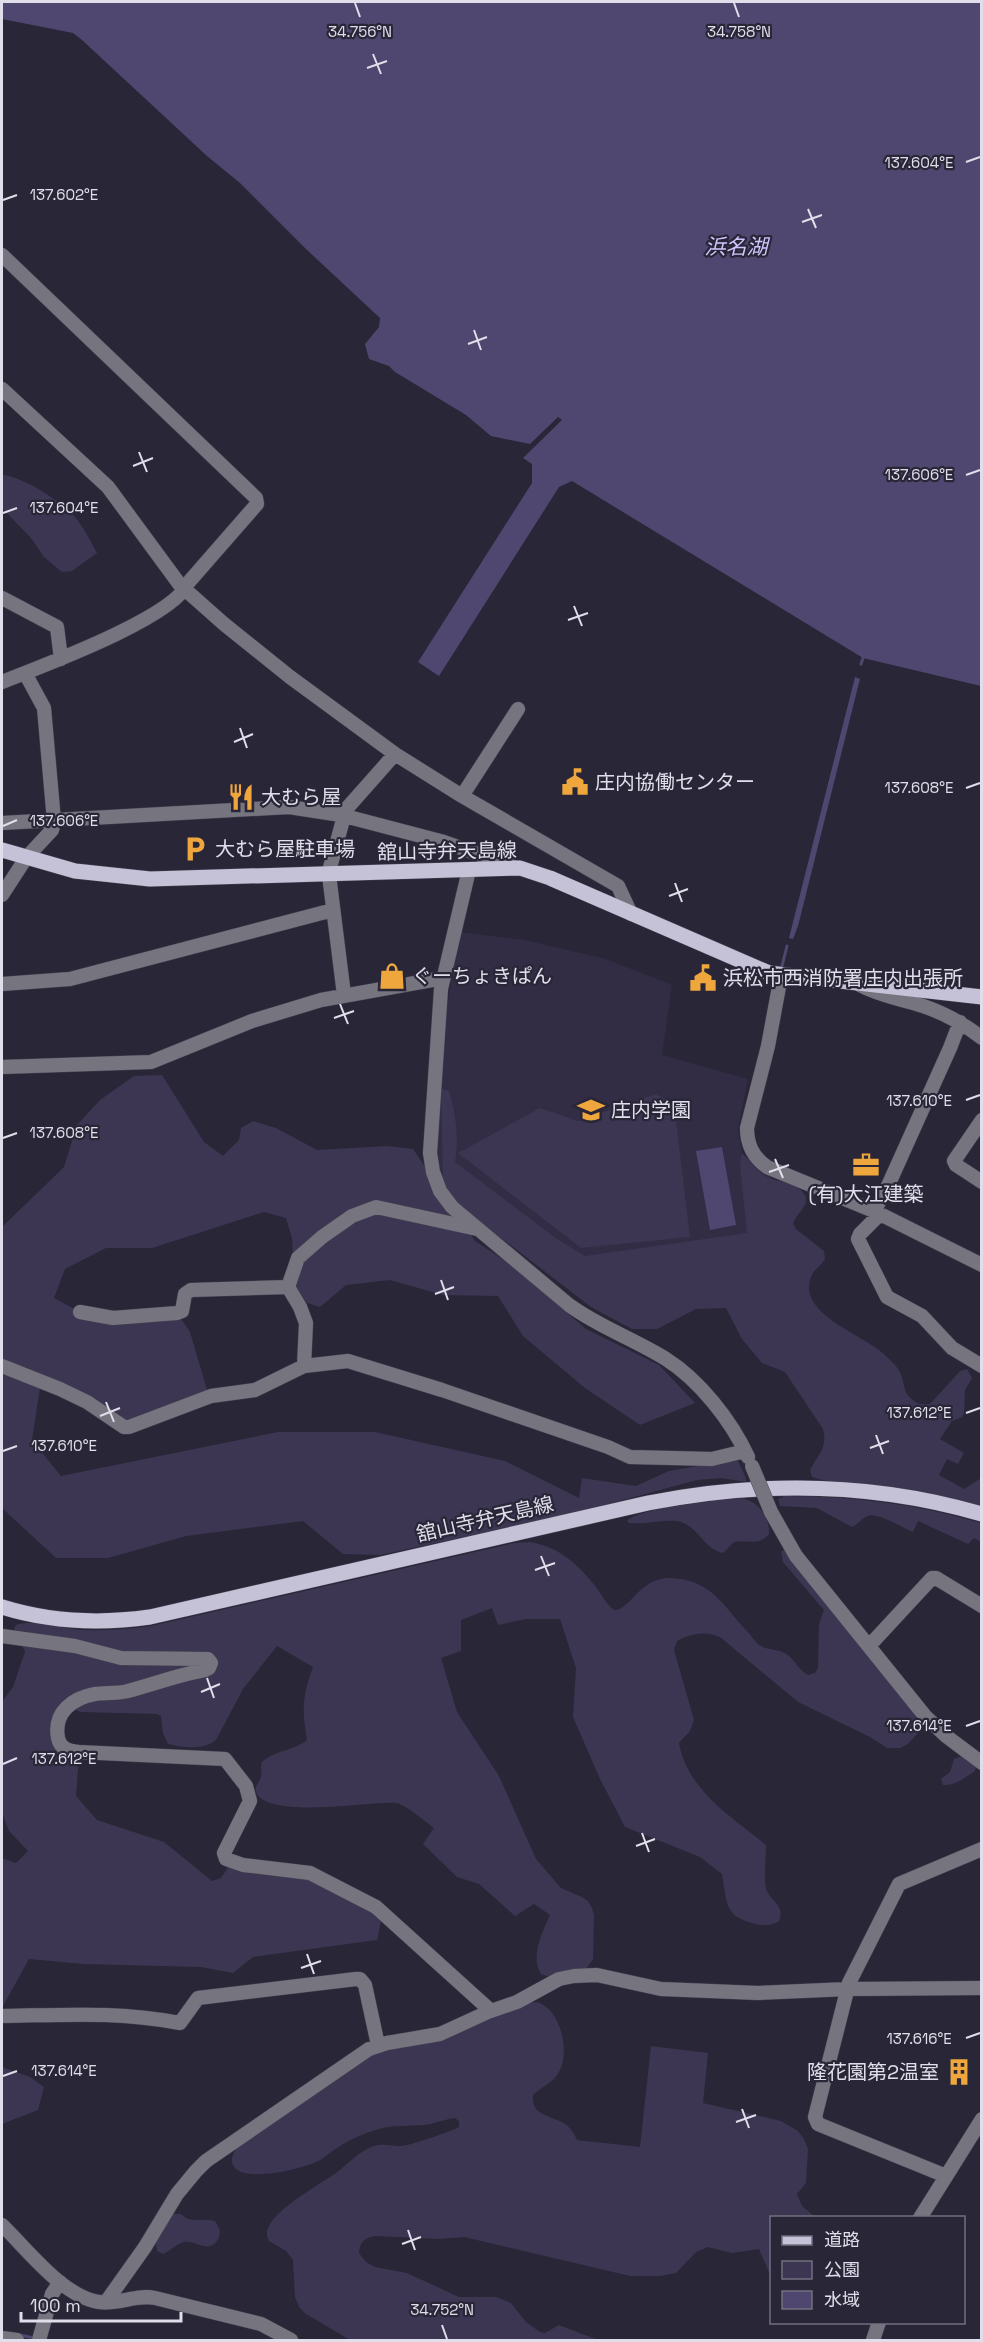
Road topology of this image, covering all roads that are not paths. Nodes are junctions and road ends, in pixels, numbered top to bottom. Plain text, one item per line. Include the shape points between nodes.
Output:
1 (2, 255) edge
2 (2, 389) edge
3 (185, 590) junction
4 (2, 598) edge
5 (61, 658) junction
6 (25, 673) junction
7 (2, 682) edge
8 (518, 709) dead end
9 (396, 754) junction
10 (462, 796) junction
11 (343, 816) junction
12 (54, 821) junction
13 (2, 823) edge
14 (2, 850) edge
15 (26, 858) junction
16 (520, 868) junction
17 (469, 870) junction
18 (329, 875) junction
19 (2, 895) edge
20 (333, 910) junction
21 (631, 914) junction
22 (781, 976) junction
23 (443, 978) junction
24 (2, 984) edge
25 (344, 995) junction
26 (910, 996) junction
27 (981, 997) edge
28 (960, 1022) junction
29 (981, 1038) edge
30 (2, 1067) edge
31 (981, 1120) edge
32 (981, 1182) edge
33 (877, 1213) junction
34 (479, 1230) junction
35 (981, 1265) edge
36 (288, 1287) junction
37 (80, 1312) dead end
38 (2, 1366) edge
39 (304, 1366) junction
40 (981, 1366) edge
41 (745, 1451) junction
42 (981, 1514) edge
43 (2, 1606) edge
44 (981, 1606) edge
45 (2, 1636) edge
46 (868, 1646) junction
47 (981, 1763) edge
48 (981, 1849) edge
49 (981, 1988) edge
50 (848, 1989) junction
51 (491, 2011) junction
52 (2, 2016) edge
53 (378, 2045) junction
54 (981, 2119) edge
55 (946, 2176) junction
56 (921, 2216) edge
57 (2, 2225) edge
58 (60, 2283) junction
59 (106, 2302) junction
60 (878, 2324) edge
61 (40, 2337) edge
62 (2, 2338) edge
63 (17, 2340) edge
64 (291, 2340) edge
65 (873, 2340) edge

1 - 3 street via 256,498 257,504
2 - 3 street via 108,487
3 - 5 street via 164,608
3 - 9 street via 290,677
4 - 5 street via 57,627
5 - 6 street
6 - 7 street
6 - 12 street via 44,708
8 - 10 street
9 - 10 street
9 - 11 street
10 - 21 street via 618,886
11 - 12 street via 289,807
11 - 16 street via 444,842
11 - 18 street
12 - 13 street
12 - 15 street via 52,830
14 - 15 main road, 舘山寺弁天島線
15 - 18 main road, 舘山寺弁天島線 via 75,871 142,879
15 - 19 street
16 - 17 main road, 舘山寺弁天島線
16 - 21 main road, 舘山寺弁天島線
17 - 18 main road, 舘山寺弁天島線
17 - 23 street
18 - 20 street
20 - 24 street via 70,978
20 - 25 street
21 - 22 main road, 舘山寺弁天島線
22 - 26 main road, 舘山寺弁天島線 via 858,984
22 - 33 street via 747,1128 750,1146 767,1167
23 - 25 street
23 - 34 street via 431,1162 446,1199
25 - 30 street via 252,1021 151,1062
26 - 27 main road, 舘山寺弁天島線
26 - 28 street
28 - 29 street
28 - 33 street
31 - 32 street via 954,1161
33 - 35 street
33 - 40 street via 858,1239 883,1293 922,1316 952,1348
34 - 36 street via 376,1207 352,1216 298,1258
34 - 41 street via 579,1312 680,1369 707,1395
36 - 37 street via 191,1290 185,1294 182,1311 177,1313 112,1318
36 - 39 street via 306,1323
38 - 39 street via 60,1389 129,1427 211,1396 255,1390
39 - 41 street via 338,1361 361,1364 630,1457 712,1459
41 - 46 street, bridge via 771,1512 796,1557
42 - 43 main road, 舘山寺弁天島線 via 921,1500 847,1490 797,1487 722,1491 648,1503 150,1617 68,1620
44 - 46 street via 932,1578
45 - 51 street via 75,1646 121,1658 208,1659 211,1664 205,1670 124,1692 92,1695 66,1706 60,1715 61,1746 79,1752 225,1759 246,1786 250,1800 224,1853 226,1859 243,1865 310,1873 376,1907
46 - 47 street via 925,1716
48 - 50 street via 899,1884
49 - 50 street
50 - 51 street via 773,1993 676,1990 597,1975 574,1976 559,1979
50 - 55 street via 815,2117 818,2124
51 - 53 street via 440,2034
52 - 53 street via 106,2014 180,2023 198,1998 356,1978 364,1985
53 - 59 street via 206,2161 177,2194
54 - 55 street
55 - 56 street
57 - 58 street
58 - 59 street via 90,2300
58 - 61 street via 52,2294
59 - 64 street via 150,2297 261,2324
60 - 65 street
62 - 63 street

